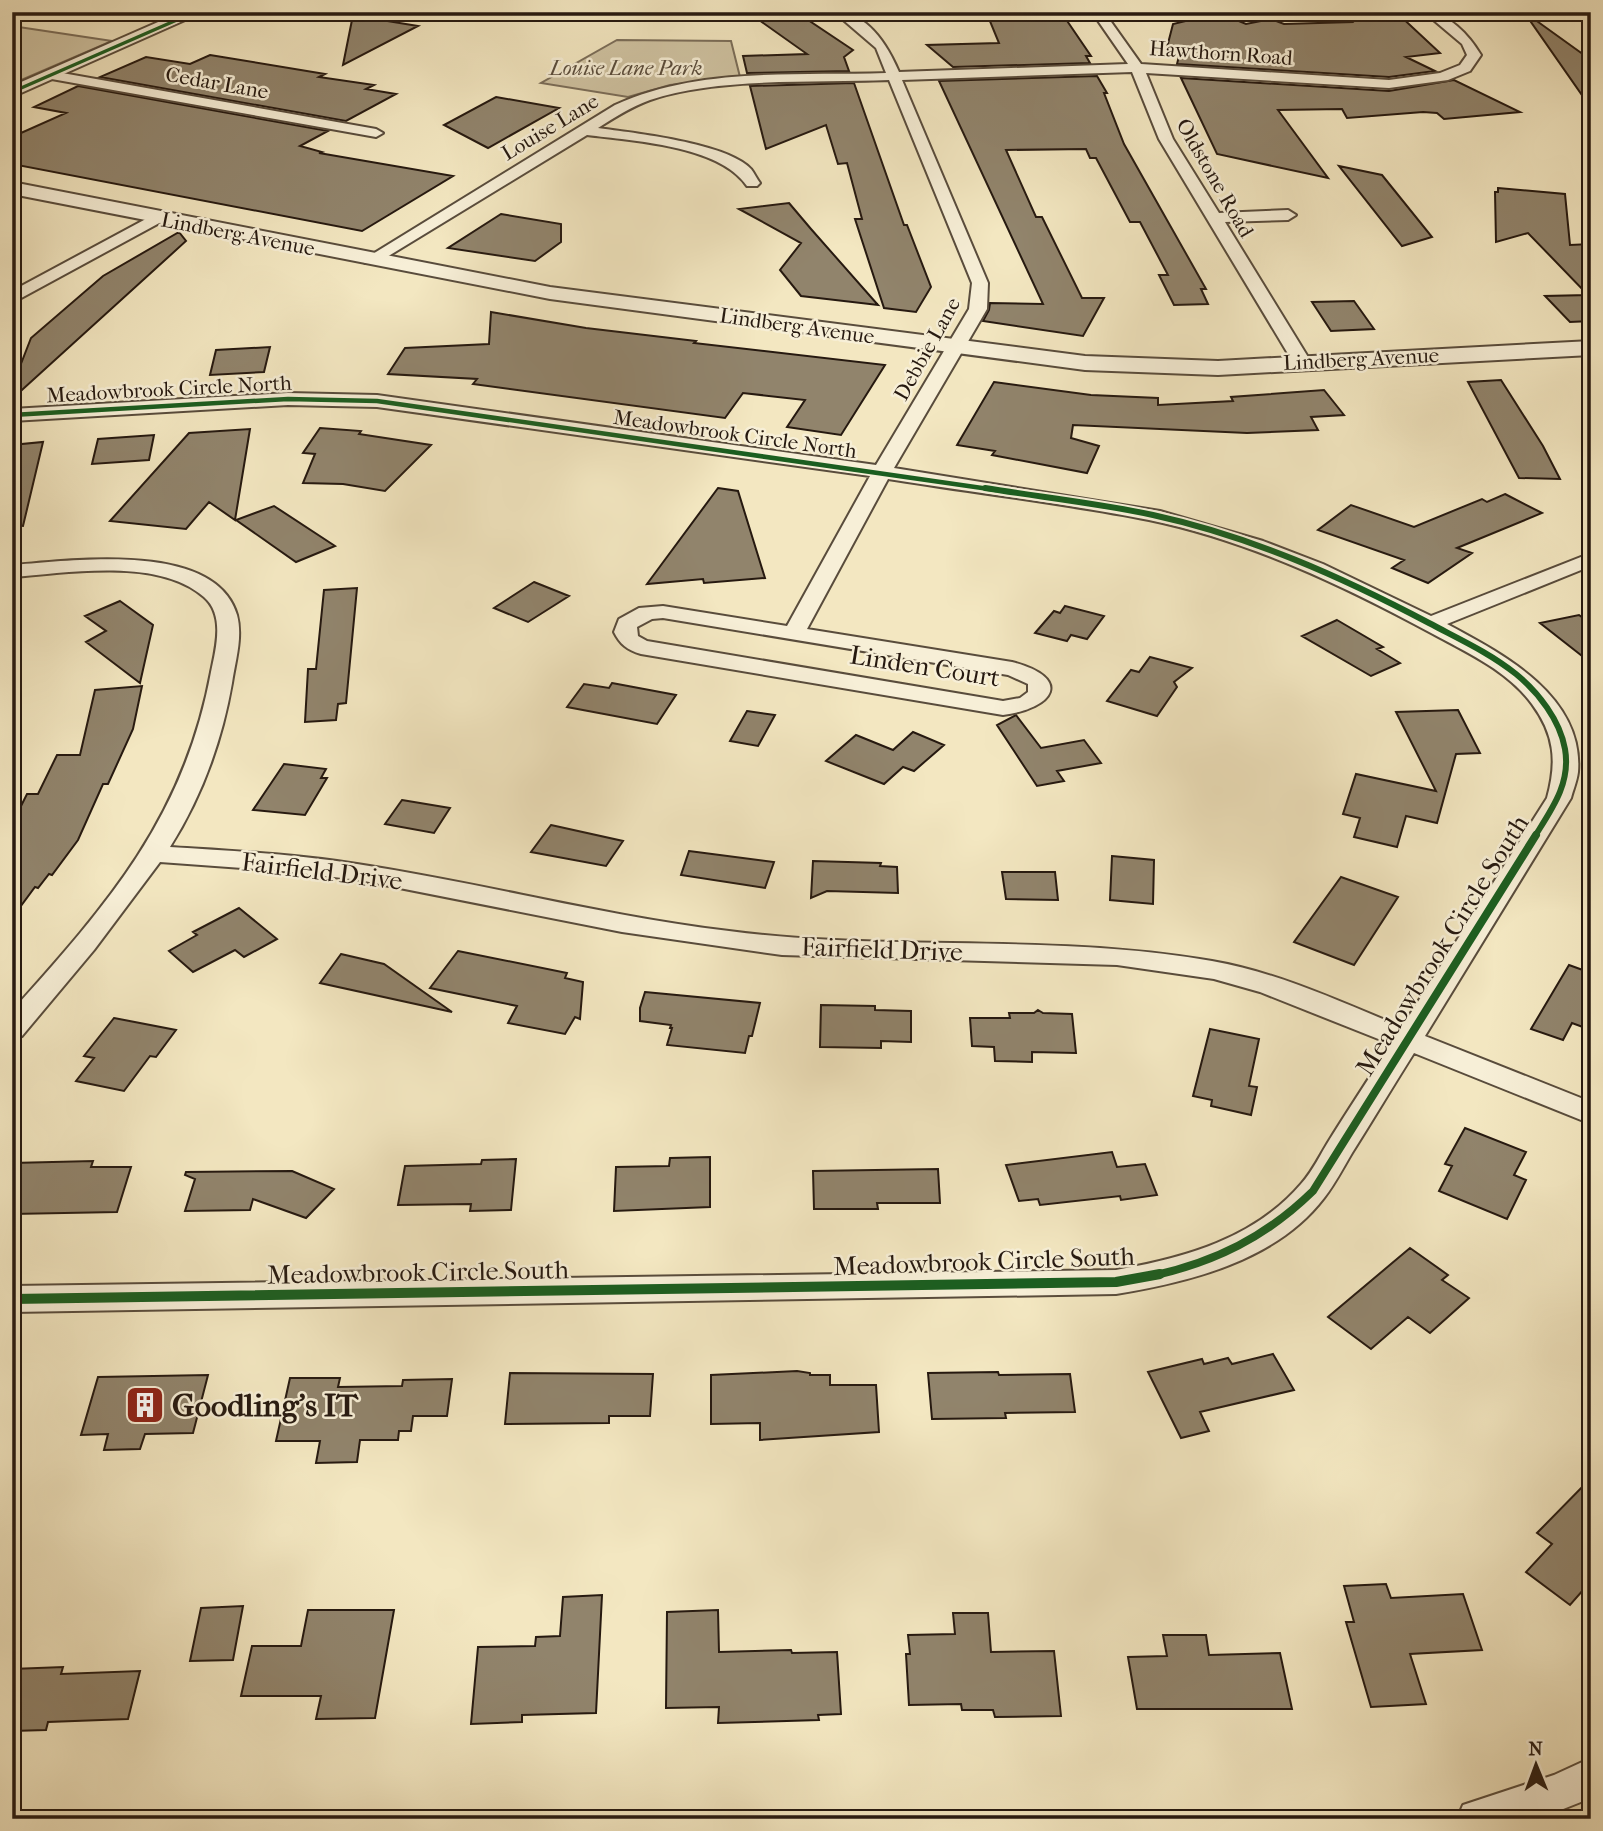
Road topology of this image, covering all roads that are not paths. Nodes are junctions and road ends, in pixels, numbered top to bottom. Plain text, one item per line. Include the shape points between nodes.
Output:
1 (195, 12) edge
2 (840, 12) edge
3 (1098, 12) edge
4 (1430, 12) edge
5 (1137, 68) junction
6 (51, 75) junction
7 (894, 76) junction
8 (12, 92) edge
9 (585, 130) junction
10 (376, 133) dead end
11 (752, 183) dead end
12 (12, 188) edge
13 (1287, 215) dead end
14 (157, 218) junction
15 (1213, 218) junction
16 (371, 260) junction
17 (12, 298) edge
18 (958, 347) junction
19 (1591, 348) edge
20 (1302, 362) junction
21 (12, 415) edge
22 (882, 472) junction
23 (1591, 559) edge
24 (12, 571) edge
25 (1431, 624) junction
26 (794, 633) junction
27 (153, 854) junction
28 (12, 1029) edge
29 (1406, 1040) junction
30 (1591, 1114) edge
31 (12, 1299) edge
32 (1591, 1777) edge
33 (1476, 1819) edge

1 - 6 street
2 - 7 street, Debbie Lane via 878,42
3 - 5 street, Oldstone Road
4 - 5 street, Hawthorn Road via 1467,42 1474,55 1465,68 1429,80 1364,83
5 - 7 street, Hawthorn Road
5 - 15 street, Oldstone Road via 1166,139
6 - 8 street
6 - 10 street, Cedar Lane
7 - 9 street, Louise Lane via 679,87 636,100
7 - 18 street, Debbie Lane via 980,283 978,309
9 - 11 street via 726,158 746,169
9 - 16 street, Louise Lane
12 - 14 street, Lindberg Avenue
13 - 15 street
14 - 16 street, Lindberg Avenue
14 - 17 street
15 - 20 street, Oldstone Road
16 - 18 street, Lindberg Avenue via 573,296
18 - 20 street, Lindberg Avenue via 1138,368
18 - 22 street, Debbie Lane
19 - 20 street, Lindberg Avenue
21 - 22 street, Meadowbrook Circle North via 288,399 377,401
22 - 25 street, Meadowbrook Circle North via 1062,498 1195,526 1316,568
22 - 26 street, Debbie Lane
23 - 25 street
24 - 27 street via 144,568 192,580 224,606 229,635 218,702 183,799
25 - 29 street, Meadowbrook Circle South via 1488,655 1540,698 1565,748 1566,773 1559,798
26 - 26 street, Linden Court via 1023,671 1035,678 1040,694 1032,702 1003,708 641,646 625,632 635,618 663,612
27 - 28 street
27 - 29 street, Fairfield Drive via 359,872 729,941 1159,961 1270,986
29 - 30 street, Fairfield Drive
29 - 31 street, Meadowbrook Circle South via 1313,1191 1297,1209 1261,1236 1219,1258 1169,1274 1116,1282
32 - 33 street via 1561,1792

